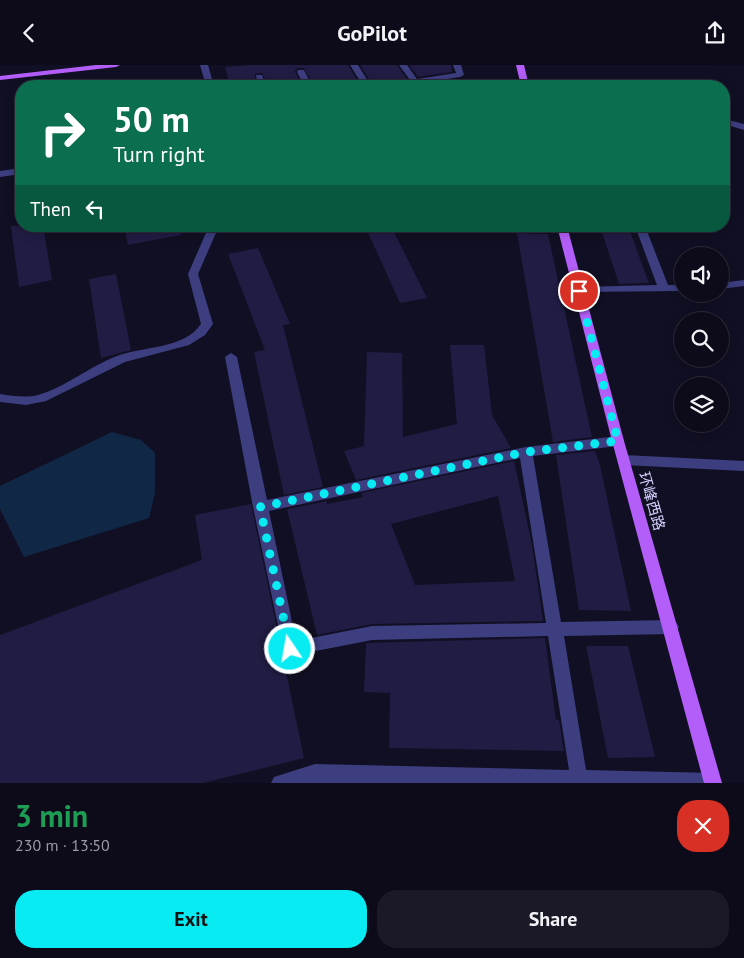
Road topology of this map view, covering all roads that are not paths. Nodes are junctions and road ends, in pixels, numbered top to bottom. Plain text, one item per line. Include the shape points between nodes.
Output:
1 (116, 65) edge
2 (204, 65) edge
3 (354, 65) edge
4 (403, 65) edge
5 (457, 65) edge
6 (520, 65) edge
7 (301, 72) dead end
8 (0, 77) edge
9 (259, 77) dead end
10 (208, 80) edge
11 (260, 80) edge
12 (305, 80) edge
13 (363, 80) edge
14 (413, 80) edge
15 (422, 80) edge
16 (524, 80) edge
17 (730, 123) edge
18 (744, 127) edge
19 (15, 172) edge
20 (0, 174) edge
21 (211, 232) edge
22 (564, 232) edge
23 (642, 232) edge
24 (744, 283) edge
25 (729, 285) edge
26 (674, 288) edge
27 (664, 289) junction
28 (579, 291) junction
29 (231, 357) dead end
30 (0, 397) edge
31 (618, 441) junction
32 (526, 452) junction
33 (624, 460) junction
34 (744, 466) edge
35 (260, 507) junction
36 (671, 627) junction
37 (554, 630) junction
38 (579, 779) junction
39 (280, 783) edge
40 (713, 783) edge

1 - 8 main road
2 - 10 street
3 - 13 street
4 - 14 street
5 - 15 street via 460,75
6 - 16 main road
7 - 12 street
9 - 11 street
17 - 18 street
19 - 20 street
21 - 30 street via 193,274 207,324 202,334 190,341 130,355 40,398 14,401
22 - 28 main road, 环峰西路
23 - 27 street
24 - 25 street
26 - 27 street
27 - 28 street
28 - 31 main road, 环峰西路
29 - 35 street
31 - 32 street
31 - 33 main road, 环峰西路
32 - 35 street
32 - 37 street
33 - 34 street
33 - 36 main road, 环峰西路
35 - 37 street via 290,649 372,633
36 - 37 street
36 - 40 main road, 环峰西路
37 - 38 street
38 - 39 street via 315,773
38 - 40 street

